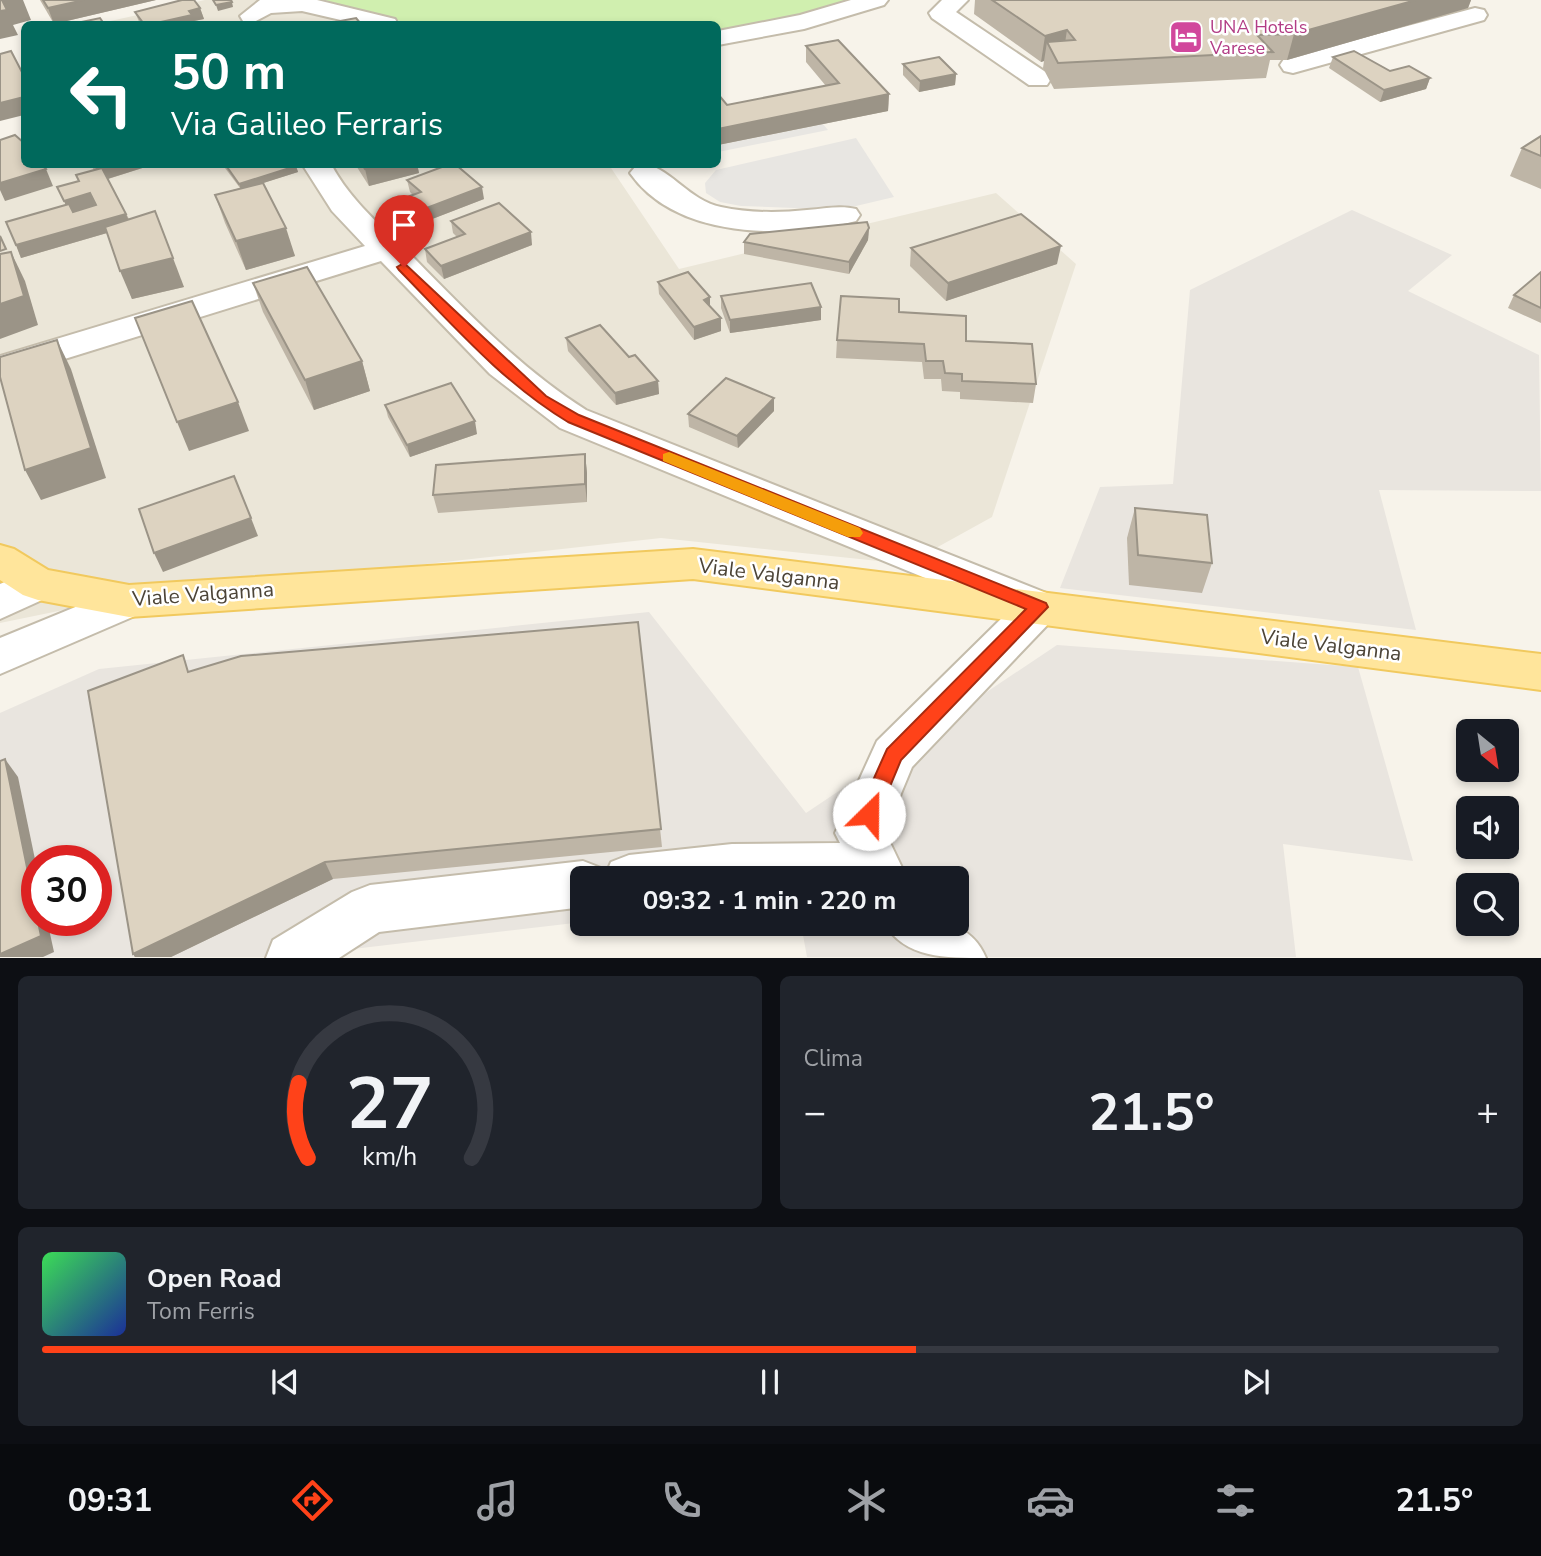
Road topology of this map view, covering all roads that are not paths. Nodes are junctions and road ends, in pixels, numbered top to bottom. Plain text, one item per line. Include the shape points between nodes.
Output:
1 (876, 0) edge
2 (294, 2) edge
3 (952, 2) edge
4 (251, 13) edge
5 (1475, 15) dead end
6 (373, 21) edge
7 (721, 37) edge
8 (1293, 65) edge
9 (1036, 72) dead end
10 (318, 168) edge
11 (645, 173) dead end
12 (845, 215) dead end
13 (387, 249) junction
14 (0, 368) edge
15 (0, 560) edge
16 (38, 584) junction
17 (129, 601) junction
18 (0, 603) edge
19 (1039, 607) junction
20 (0, 657) edge
21 (1541, 672) edge
22 (876, 866) edge
23 (570, 886) edge
24 (929, 936) edge
25 (292, 957) edge
26 (960, 957) edge

1 - 7 street via 804,22
2 - 4 street
2 - 6 street
3 - 9 street via 941,13
5 - 8 street
10 - 13 street via 337,202
11 - 12 street via 684,204 719,216 818,220
13 - 14 street
13 - 19 street via 483,347 541,399 573,419
15 - 16 main road, Viale Valganna
16 - 17 main road, Viale Valganna
16 - 18 street
17 - 19 main road, Viale Valganna via 693,564
17 - 20 street
19 - 21 main road, Viale Valganna
19 - 22 street via 894,755 860,833
23 - 25 street via 370,909
24 - 26 street

